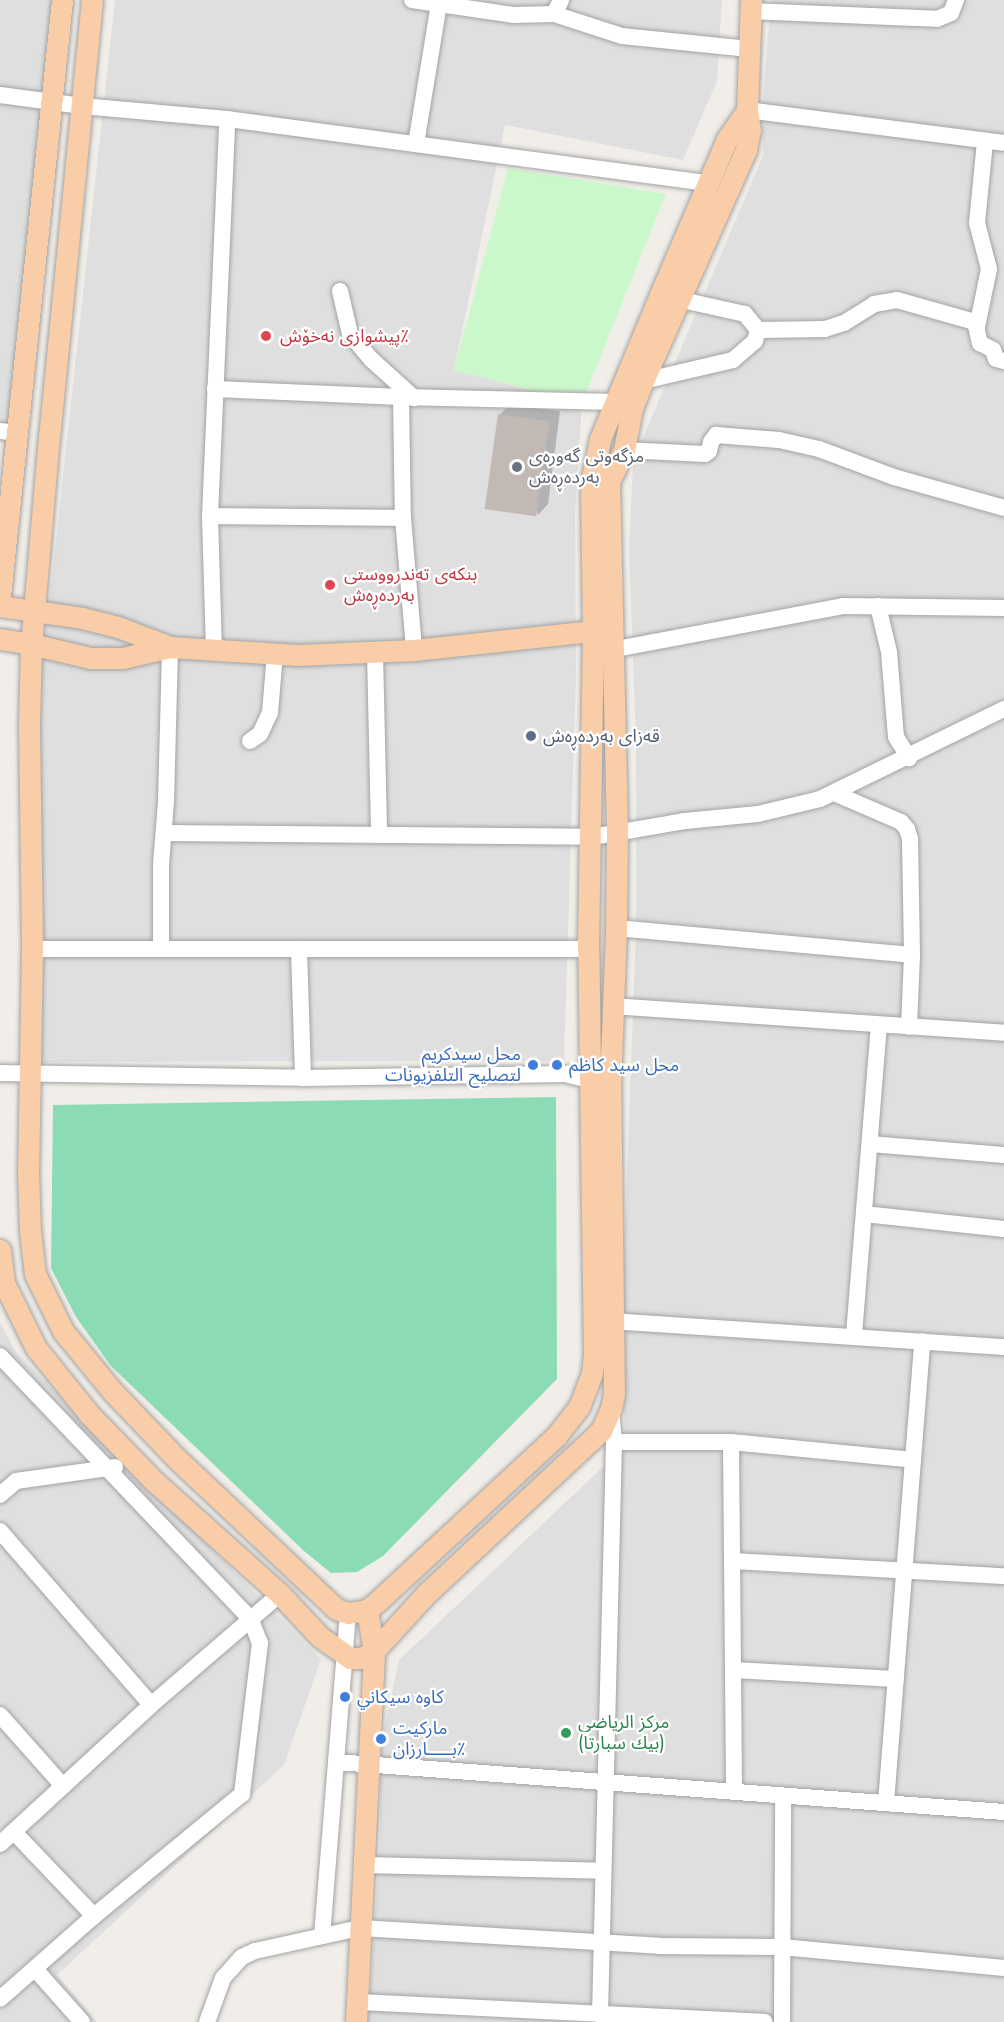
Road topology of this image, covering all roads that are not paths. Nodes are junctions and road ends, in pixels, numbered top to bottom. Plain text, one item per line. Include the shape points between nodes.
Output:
1 (62, 0) edge
2 (92, 0) edge
3 (412, 0) edge
4 (956, 0) edge
5 (439, 4) junction
6 (751, 6) edge
7 (557, 7) edge
8 (749, 50) junction
9 (0, 95) edge
10 (51, 102) junction
11 (82, 106) junction
12 (747, 110) junction
13 (227, 119) junction
14 (985, 141) junction
15 (1004, 143) edge
16 (416, 144) junction
17 (707, 183) junction
18 (340, 291) dead end
19 (678, 299) junction
20 (977, 327) junction
21 (758, 330) junction
22 (1004, 361) edge
23 (643, 381) junction
24 (215, 389) junction
25 (408, 397) junction
26 (616, 402) junction
27 (9, 432) edge
28 (624, 450) junction
29 (1004, 508) edge
30 (210, 516) junction
31 (403, 518) junction
32 (0, 596) edge
33 (0, 606) edge
34 (878, 606) junction
35 (1004, 608) edge
36 (34, 611) junction
37 (593, 631) junction
38 (0, 639) edge
39 (31, 644) junction
40 (170, 647) junction
41 (414, 650) junction
42 (612, 650) junction
43 (214, 651) junction
44 (275, 653) junction
45 (375, 653) junction
46 (1004, 709) edge
47 (250, 741) dead end
48 (909, 758) junction
49 (834, 793) junction
50 (617, 831) junction
51 (164, 833) junction
52 (379, 835) junction
53 (592, 837) junction
54 (616, 928) junction
55 (32, 949) junction
56 (161, 949) junction
57 (298, 949) junction
58 (588, 950) junction
59 (912, 955) junction
60 (612, 1006) junction
61 (879, 1025) junction
62 (909, 1027) junction
63 (1004, 1033) edge
64 (0, 1073) edge
65 (30, 1073) junction
66 (303, 1078) junction
67 (589, 1080) junction
68 (870, 1144) junction
69 (1004, 1155) edge
70 (864, 1214) junction
71 (1004, 1229) edge
72 (0, 1250) edge
73 (611, 1321) junction
74 (854, 1335) junction
75 (922, 1341) junction
76 (1004, 1347) edge
77 (0, 1356) edge
78 (611, 1409) junction
79 (614, 1442) junction
80 (731, 1442) junction
81 (913, 1460) junction
82 (136, 1463) junction
83 (109, 1468) junction
84 (8, 1481) edge
85 (0, 1495) edge
86 (0, 1531) edge
87 (732, 1561) junction
88 (904, 1572) junction
89 (1004, 1576) edge
90 (280, 1594) junction
91 (358, 1612) junction
92 (251, 1620) junction
93 (374, 1651) junction
94 (345, 1656) junction
95 (733, 1670) junction
96 (896, 1679) junction
97 (151, 1705) junction
98 (0, 1715) edge
99 (336, 1762) junction
100 (368, 1764) junction
101 (605, 1783) junction
102 (63, 1786) junction
103 (734, 1792) junction
104 (783, 1796) junction
105 (886, 1803) junction
106 (1004, 1812) edge
107 (14, 1832) junction
108 (0, 1844) edge
109 (363, 1864) junction
110 (603, 1871) junction
111 (94, 1916) junction
112 (360, 1928) junction
113 (322, 1936) junction
114 (601, 1942) junction
115 (782, 1947) junction
116 (1004, 1968) edge
117 (35, 1969) junction
118 (0, 1999) edge
119 (356, 2012) edge
120 (600, 2015) junction
121 (82, 2022) edge
122 (207, 2022) edge
123 (765, 2022) edge
124 (782, 2022) edge

1 - 10 main road
2 - 11 main road
3 - 5 street
4 - 6 street via 951,13 937,20
5 - 7 street via 513,15
5 - 16 street
6 - 8 main road
7 - 8 street via 622,36
8 - 12 main road
9 - 10 street
10 - 11 street
10 - 27 main road
11 - 13 street
11 - 36 main road
12 - 14 street
12 - 17 main road via 727,139
12 - 19 main road via 750,130 746,150
13 - 16 street
13 - 24 street
14 - 15 street
14 - 20 street via 977,223 989,269
16 - 17 street
17 - 26 main road
18 - 25 street via 350,334
19 - 21 street via 738,311 751,319
19 - 23 main road
20 - 21 street via 972,321 897,300 874,304 844,323 825,329
20 - 22 street via 980,343 993,350 996,359
21 - 23 street via 748,349 733,360
23 - 28 main road via 632,408
24 - 25 street
24 - 30 street
25 - 26 street
25 - 31 street
26 - 37 main road via 600,439 591,483
27 - 32 main road
28 - 29 street via 705,454 716,435 779,440
28 - 42 main road via 609,482
30 - 31 street
30 - 43 street
31 - 41 street
33 - 36 main road
34 - 35 street
34 - 42 street via 843,606
34 - 48 street via 889,652 896,737
36 - 39 main road
36 - 40 main road via 118,627
37 - 41 main road
37 - 53 main road
38 - 39 main road
39 - 40 main road via 90,658 123,658
39 - 55 main road
40 - 43 main road
40 - 51 street
41 - 45 main road
42 - 50 main road
43 - 44 main road
44 - 45 main road
44 - 47 street via 270,713 260,734
45 - 52 street
46 - 48 street
48 - 49 street
49 - 50 street via 758,814
49 - 59 street via 901,822 907,830
50 - 53 street
50 - 54 main road
51 - 52 street
51 - 56 street
52 - 53 street
53 - 58 main road
54 - 59 street
54 - 60 main road
55 - 56 street
55 - 65 main road
56 - 57 street
57 - 58 street
57 - 66 street
58 - 67 main road
59 - 62 street
60 - 61 street
60 - 73 main road
61 - 62 street
61 - 68 street
62 - 63 street
64 - 65 street
65 - 66 street
65 - 91 main road via 28,1171 35,1274 63,1331 113,1392 176,1458 336,1609
66 - 67 street via 565,1074
67 - 91 main road via 594,1355 587,1390 557,1435
68 - 69 street
68 - 70 street
70 - 71 street
70 - 74 street
72 - 82 main road via 4,1284 36,1348 89,1414
73 - 74 street
73 - 78 main road
74 - 75 street
75 - 76 street
75 - 81 street
77 - 83 street
78 - 79 street
78 - 93 main road via 594,1440 427,1593
79 - 80 street
79 - 101 street
80 - 81 street
80 - 87 street
81 - 88 street
82 - 83 street
82 - 90 main road
83 - 84 street
83 - 92 street
84 - 85 street
86 - 97 street
87 - 88 street
87 - 95 street
88 - 89 street
88 - 96 street
90 - 92 street
90 - 94 main road via 320,1637
91 - 93 main road
91 - 94 street
92 - 97 street
92 - 111 street via 260,1643 242,1794
93 - 94 main road via 361,1658
93 - 100 main road
94 - 99 street
95 - 96 street
95 - 103 street
96 - 105 street
97 - 102 street
98 - 102 street
99 - 100 street
99 - 113 street
100 - 101 street
100 - 109 main road
101 - 103 street
101 - 110 street
102 - 107 street
103 - 104 street
104 - 105 street
104 - 115 street
105 - 106 street
107 - 108 street
107 - 111 street
109 - 110 street
109 - 112 main road
110 - 114 street
111 - 117 street
112 - 113 street
112 - 114 street
112 - 119 main road
113 - 122 street via 242,1957 223,1978
114 - 115 street
114 - 120 street
115 - 116 street
115 - 124 street
117 - 118 street
117 - 121 street
119 - 120 street
120 - 123 street

